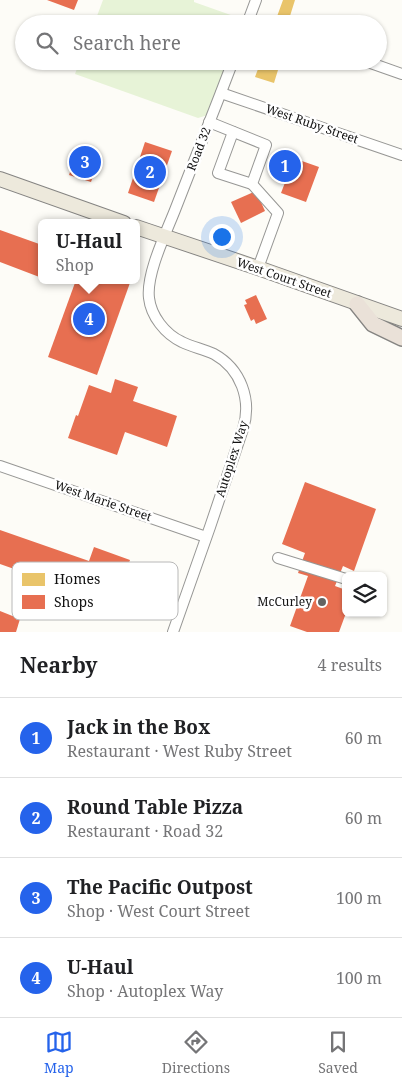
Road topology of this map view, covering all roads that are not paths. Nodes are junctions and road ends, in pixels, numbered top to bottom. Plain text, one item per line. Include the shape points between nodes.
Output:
1 (256, 0) edge
2 (253, 15) edge
3 (387, 69) edge
4 (230, 70) edge
5 (402, 74) edge
6 (221, 93) junction
7 (209, 122) junction
8 (233, 132) junction
9 (402, 155) edge
10 (0, 178) edge
11 (252, 184) junction
12 (113, 219) edge
13 (140, 228) edge
14 (164, 237) junction
15 (258, 268) junction
16 (357, 304) junction
17 (402, 319) edge
18 (402, 338) edge
19 (0, 466) edge
20 (206, 537) junction
21 (278, 558) dead end
22 (342, 578) edge
23 (178, 618) edge
24 (177, 620) edge
25 (173, 632) edge

1 - 2 street
3 - 5 street
4 - 6 street, Road 32
6 - 7 street, Road 32
6 - 9 street, West Ruby Street
7 - 8 street
7 - 14 street, Road 32
8 - 11 street via 266,145
8 - 11 street via 218,173
10 - 12 main road
11 - 15 street via 278,213
13 - 14 main road, West Court Street
14 - 15 main road, West Court Street
14 - 20 street, Autoplex Way via 149,292 156,319 172,336 213,354 229,365 243,387 246,400 245,422
15 - 16 main road, West Court Street
16 - 17 main road, West Court Street
16 - 18 highway via 373,324
19 - 20 street, West Marie Street
20 - 23 street, Autoplex Way
21 - 22 street
24 - 25 street, Autoplex Way

